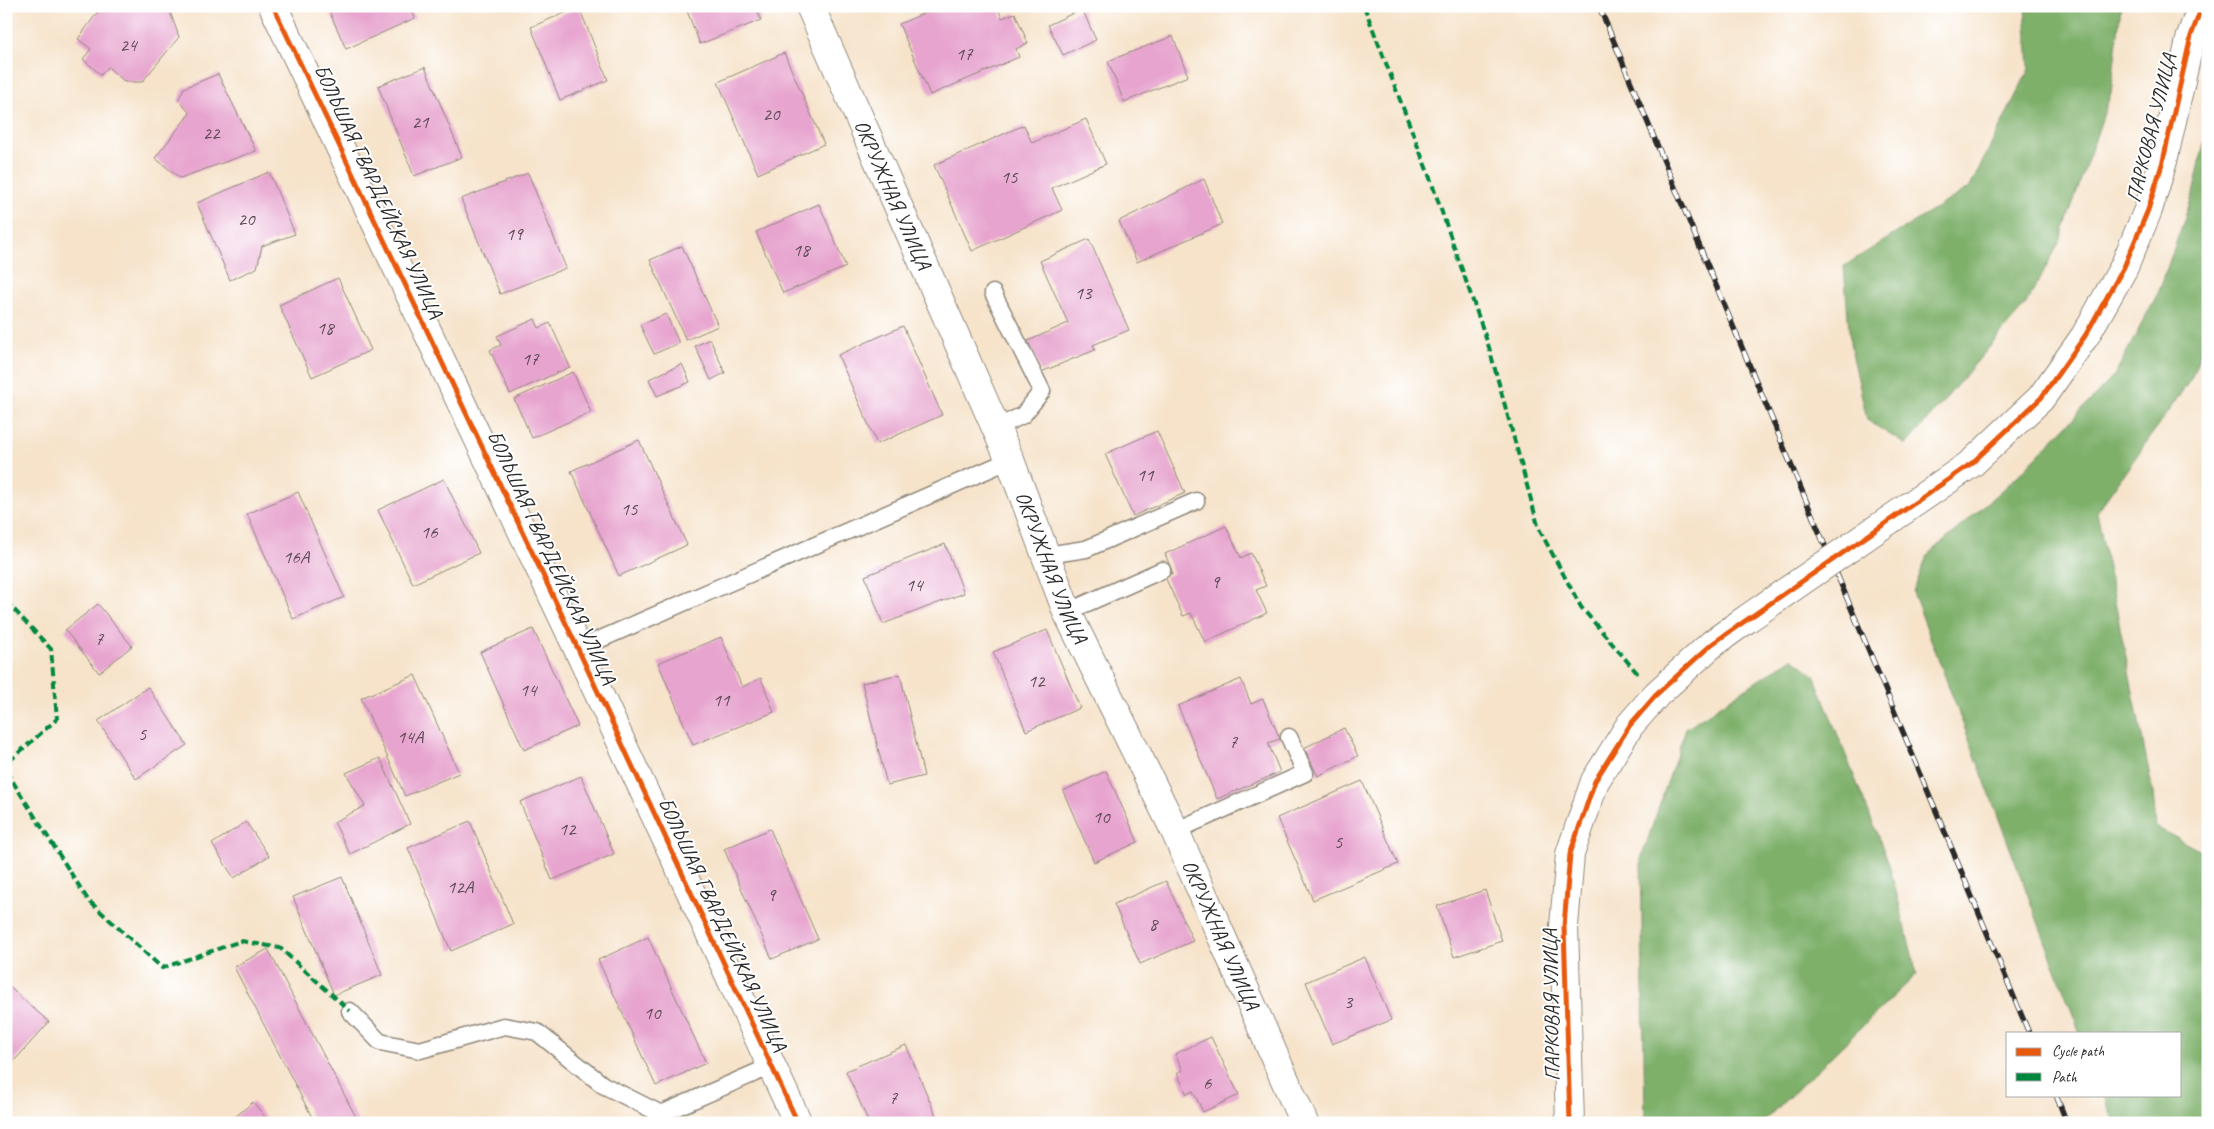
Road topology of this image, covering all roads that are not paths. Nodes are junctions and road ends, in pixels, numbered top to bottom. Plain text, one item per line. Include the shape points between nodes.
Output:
1 (273, 6) edge
2 (810, 6) edge
3 (2202, 6) edge
4 (993, 292) dead end
5 (996, 428) junction
6 (1010, 460) junction
7 (1196, 501) dead end
8 (1047, 555) junction
9 (1162, 570) dead end
10 (1067, 612) junction
11 (578, 649) junction
12 (1290, 737) dead end
13 (1175, 831) junction
14 (350, 1012) dead end
15 (771, 1066) junction
16 (658, 1118) edge
17 (798, 1123) edge
18 (1304, 1123) edge
19 (1570, 1123) edge

1 - 11 street, БОЛЬШАЯ ГВАРДЕЙСКАЯ УЛИЦА
2 - 5 street, ОКРУЖНАЯ УЛИЦА
3 - 19 street, ПАРКОВАЯ УЛИЦА, bridge via 2190,36 2163,161 2148,210 2124,267 2085,336 2041,398 1972,463 1712,644 1656,694 1630,724 1595,781 1570,854 1564,926
4 - 5 lane via 1042,391 1022,415
5 - 6 street, ОКРУЖНАЯ УЛИЦА
6 - 8 street, ОКРУЖНАЯ УЛИЦА
6 - 11 lane
7 - 8 lane via 1086,549
8 - 10 street, ОКРУЖНАЯ УЛИЦА
9 - 10 lane
10 - 13 street, ОКРУЖНАЯ УЛИЦА
11 - 15 street, БОЛЬШАЯ ГВАРДЕЙСКАЯ УЛИЦА
12 - 13 lane via 1305,773
13 - 18 street, ОКРУЖНАЯ УЛИЦА
14 - 16 lane via 380,1042 420,1050 504,1026 537,1032 603,1085
15 - 16 lane
15 - 17 street, БОЛЬШАЯ ГВАРДЕЙСКАЯ УЛИЦА

